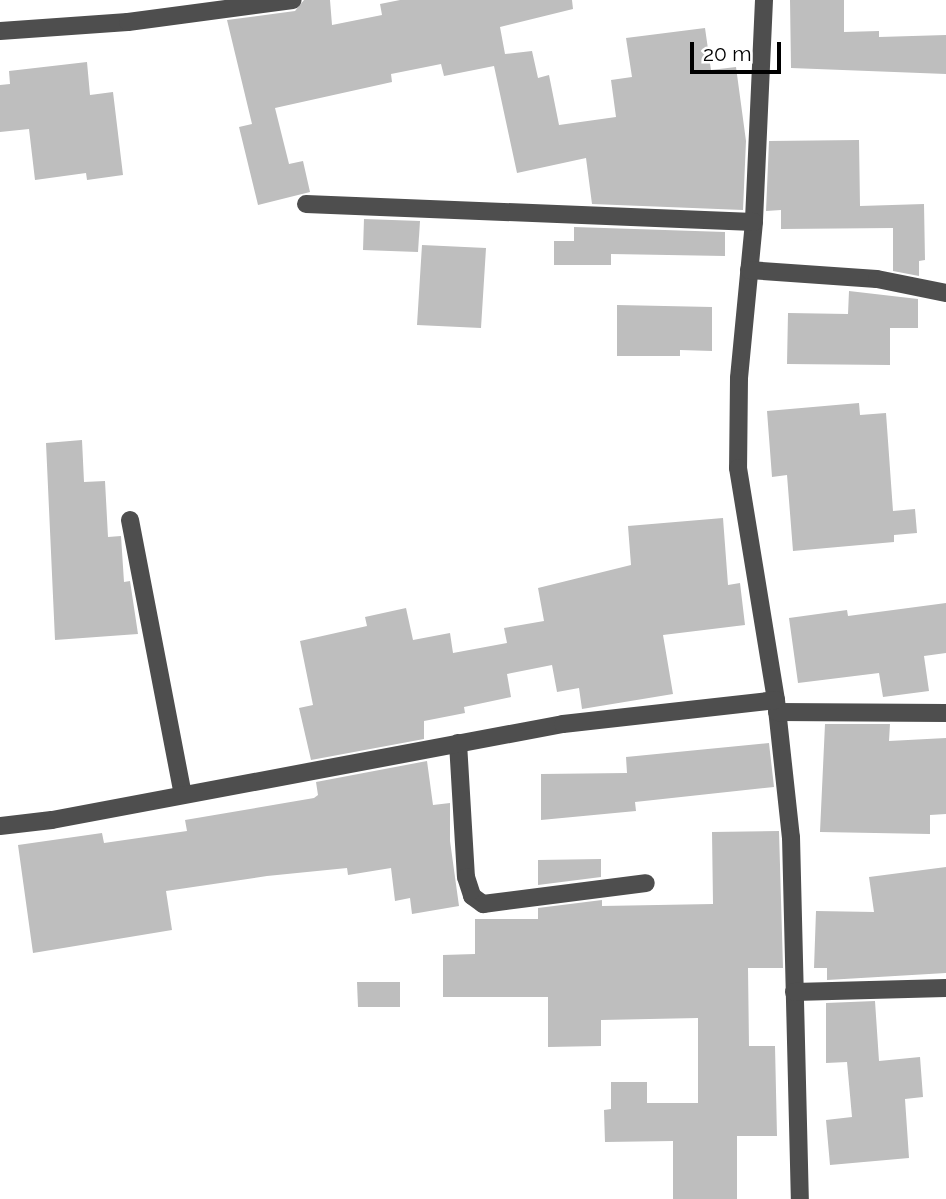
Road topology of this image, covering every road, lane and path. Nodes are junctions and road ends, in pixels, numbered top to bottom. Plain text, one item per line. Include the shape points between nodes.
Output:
1 (293, 0) edge
2 (764, 0) edge
3 (0, 31) edge
4 (306, 204) dead end
5 (754, 222) junction
6 (749, 270) junction
7 (946, 293) edge
8 (130, 520) dead end
9 (776, 706) junction
10 (946, 713) edge
11 (458, 743) junction
12 (183, 794) junction
13 (0, 825) edge
14 (646, 883) dead end
15 (946, 988) edge
16 (794, 992) junction
17 (800, 1199) edge

1 - 3 street via 128,22
2 - 5 street
4 - 5 street
5 - 6 street
6 - 7 street via 877,279
6 - 9 street via 738,468
8 - 12 street
9 - 10 street
9 - 11 street via 563,724
9 - 16 street via 791,836
11 - 12 street
11 - 14 street via 472,896 483,904
12 - 13 street
15 - 16 street
16 - 17 street

